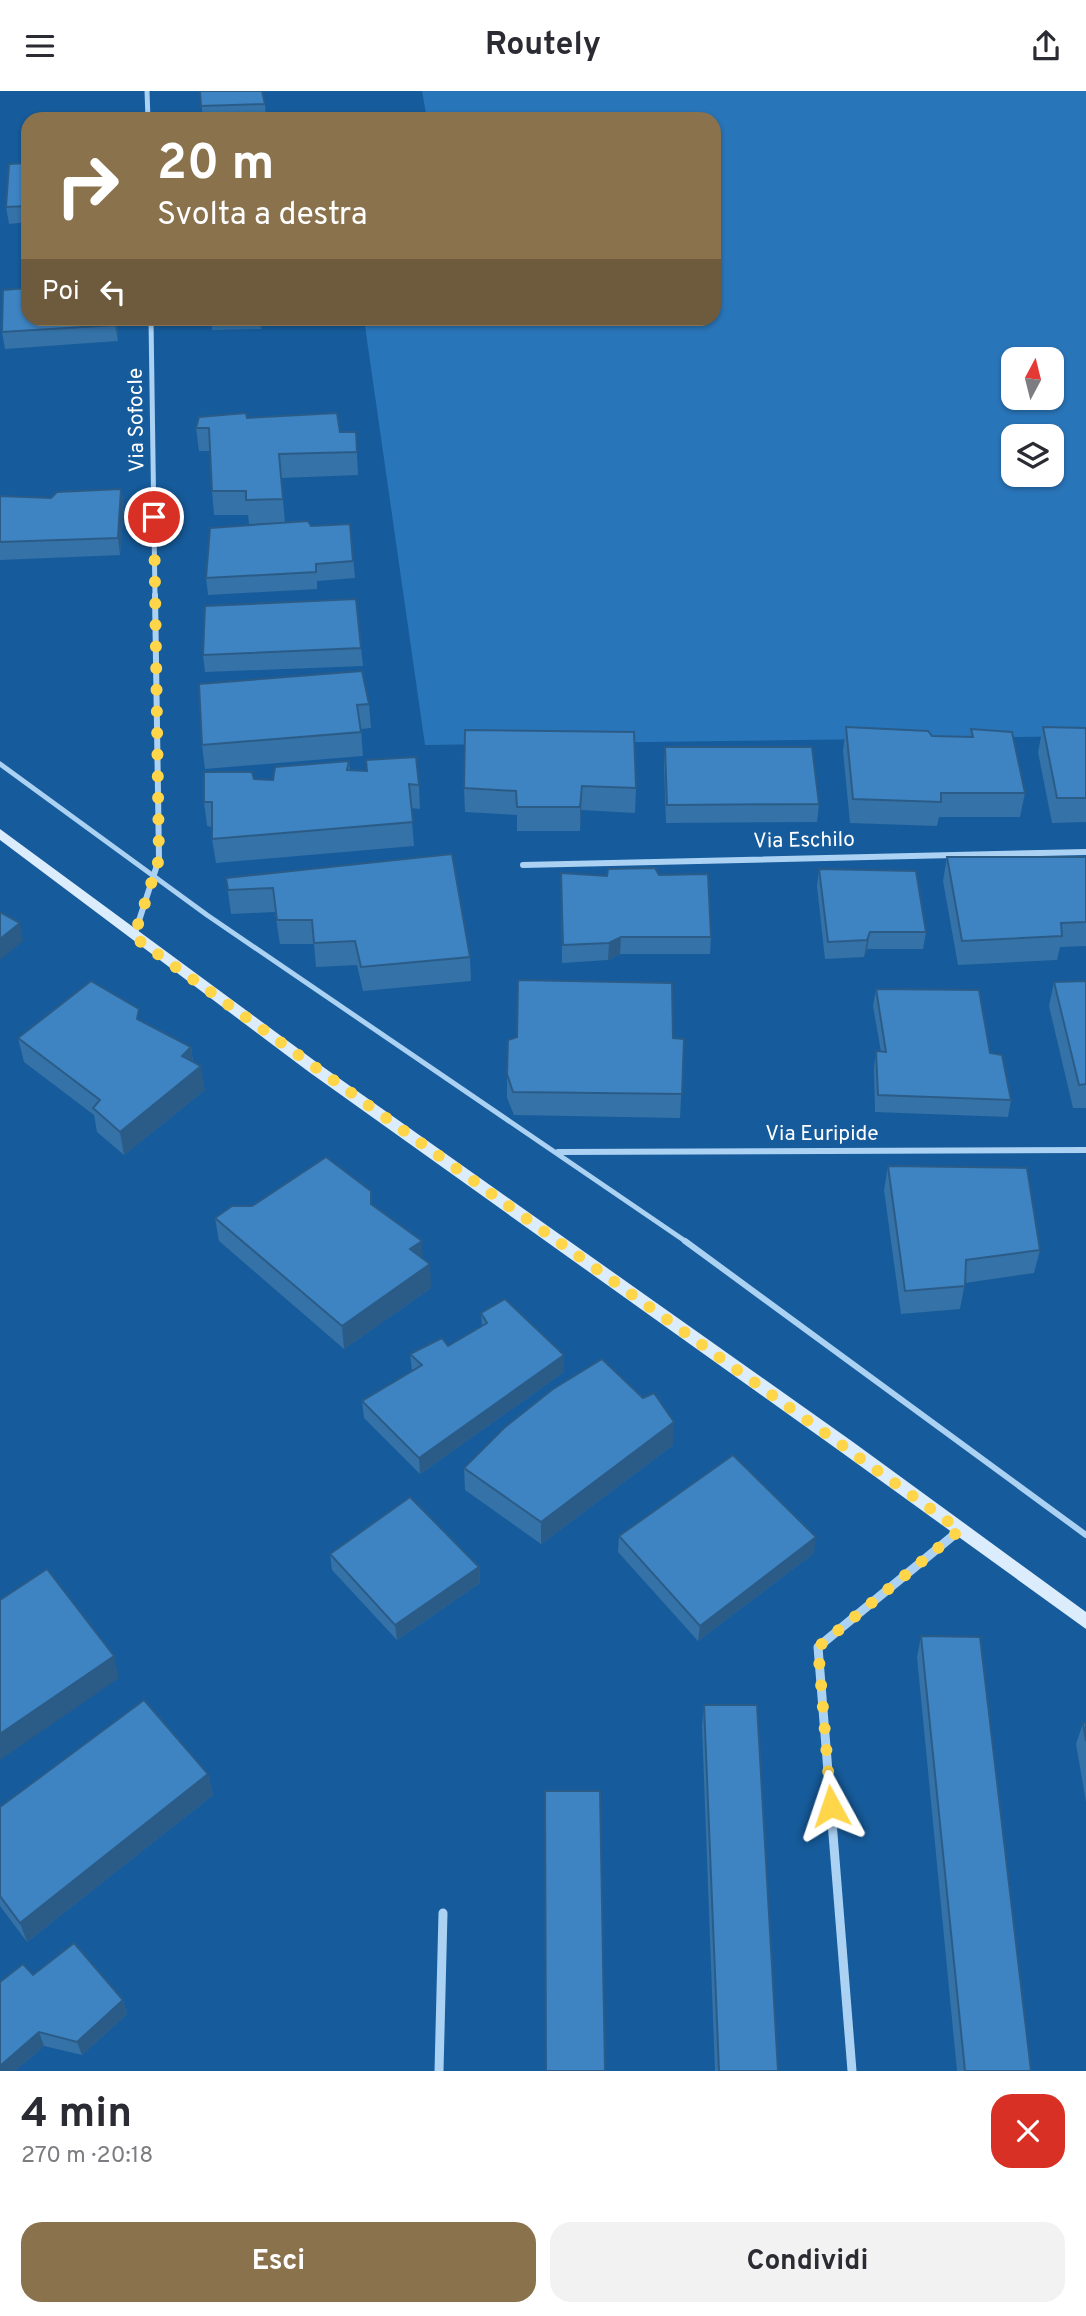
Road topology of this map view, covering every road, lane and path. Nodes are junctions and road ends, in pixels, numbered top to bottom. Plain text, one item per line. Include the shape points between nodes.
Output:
1 (147, 91) edge
2 (148, 112) edge
3 (151, 326) edge
4 (0, 764) edge
5 (0, 833) edge
6 (1086, 852) edge
7 (523, 865) dead end
8 (153, 877) junction
9 (134, 937) junction
10 (1086, 1150) edge
11 (558, 1152) junction
12 (960, 1530) junction
13 (1086, 1535) edge
14 (1086, 1622) edge
15 (443, 1913) dead end
16 (439, 2071) edge
17 (852, 2071) edge

1 - 2 street
3 - 8 street, Via Sofocle via 159,859
4 - 8 lane
5 - 9 street
6 - 7 street, Via Eschilo
8 - 9 street, Via Sofocle
8 - 11 lane
9 - 12 street
10 - 11 street, Via Euripide
11 - 13 lane via 776,1304
12 - 14 street
12 - 17 street via 818,1647
15 - 16 street

